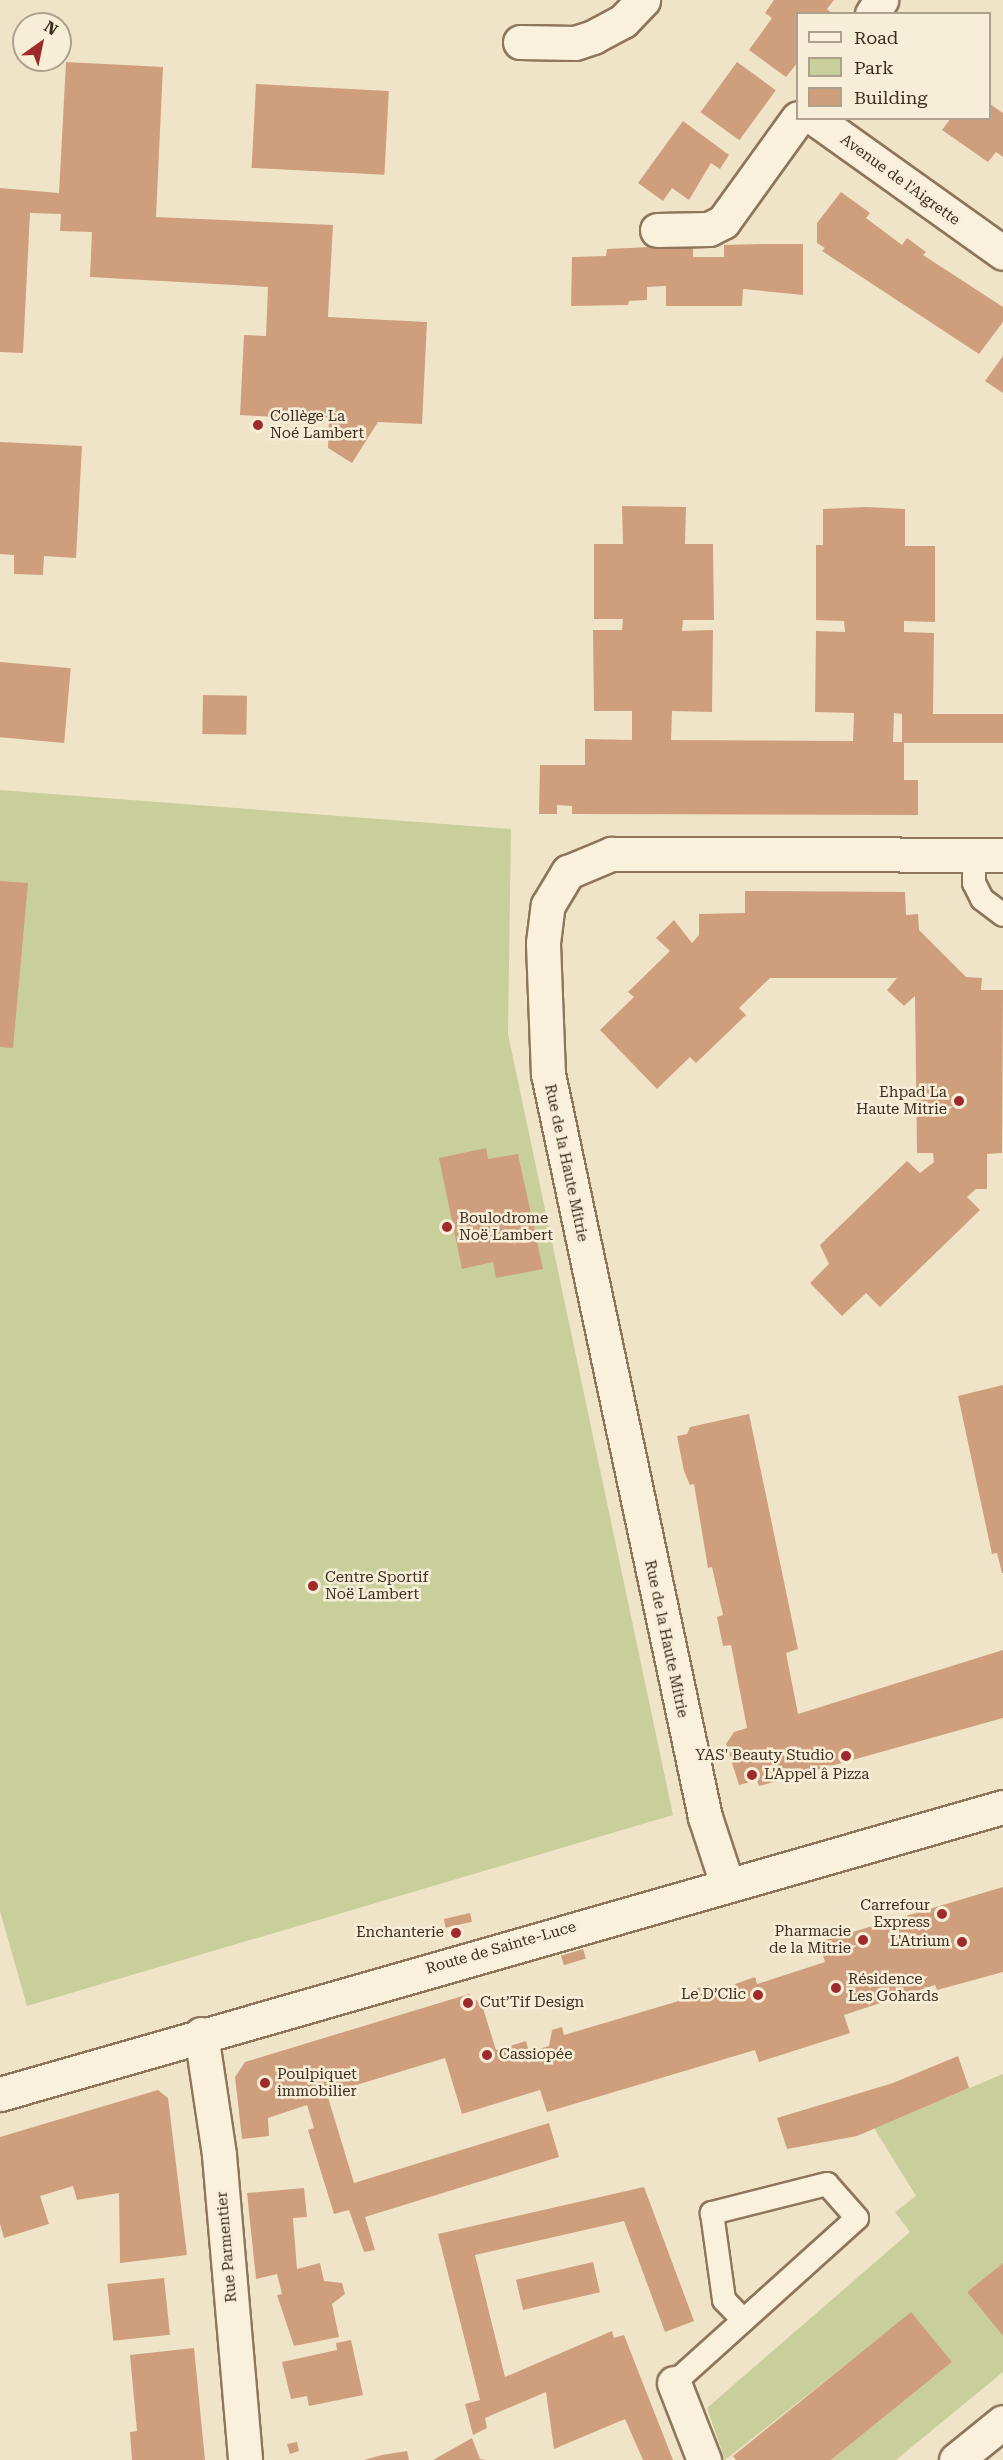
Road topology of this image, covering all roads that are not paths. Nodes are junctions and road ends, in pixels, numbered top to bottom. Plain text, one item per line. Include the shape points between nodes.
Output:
1 (643, 0) edge
2 (520, 42) dead end
3 (797, 120) edge
4 (817, 120) edge
5 (657, 230) dead end
6 (995, 248) edge
7 (989, 855) edge
8 (1003, 915) edge
9 (1003, 1807) edge
10 (727, 1884) junction
11 (201, 2034) junction
12 (0, 2094) edge
13 (743, 2320) junction
14 (674, 2383) joint
15 (1003, 2422) edge
16 (245, 2460) edge
17 (704, 2460) edge
18 (956, 2460) edge

1 - 2 street via 623,21 584,40
3 - 5 street via 723,222 709,229
4 - 6 street, Avenue de l'Aigrette
7 - 8 lane via 974,883 982,899
7 - 10 street, Rue de la Haute Mitrie via 611,854 568,872 548,905 543,943 548,1074 705,1817
9 - 10 street, Route de Sainte-Luce
10 - 11 street, Route de Sainte-Luce
11 - 12 street, Route de Sainte-Luce
11 - 16 street, Rue Parmentier via 219,2155
13 - 13 lane via 856,2218 827,2184 712,2212 724,2300
13 - 14 lane
14 - 17 street
15 - 18 street

